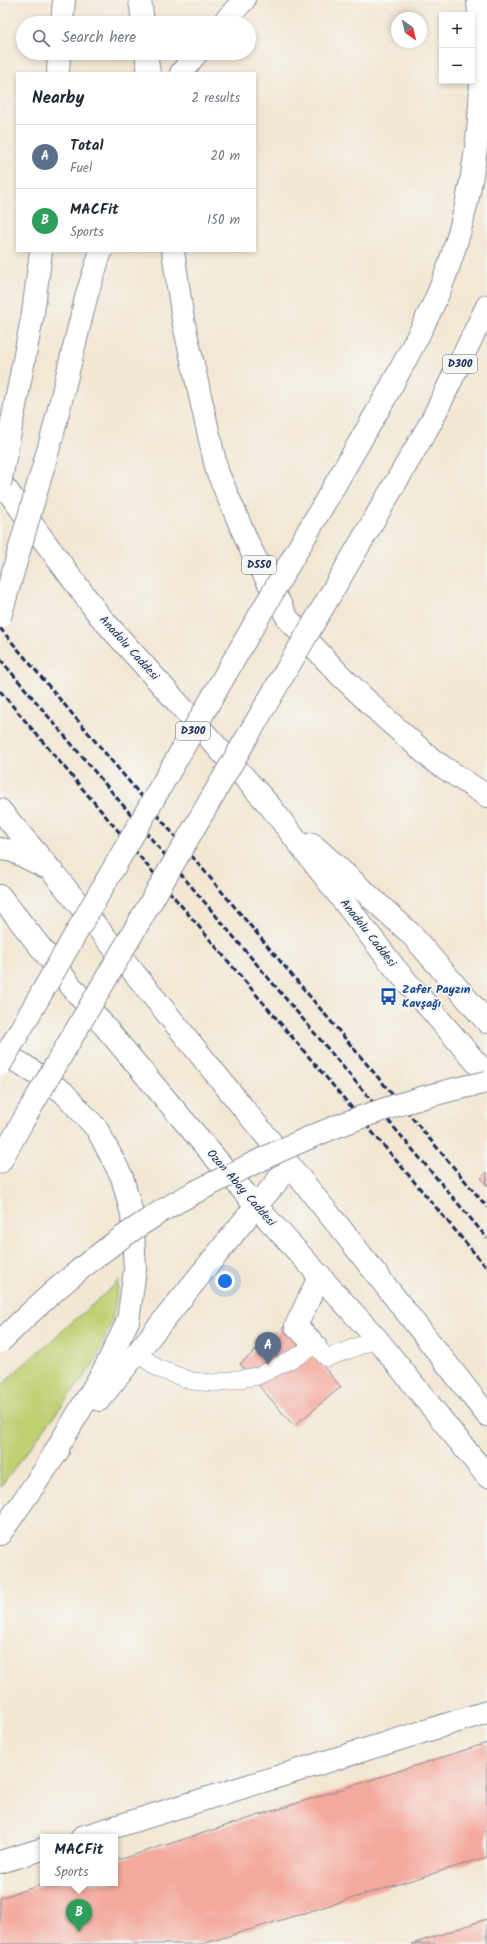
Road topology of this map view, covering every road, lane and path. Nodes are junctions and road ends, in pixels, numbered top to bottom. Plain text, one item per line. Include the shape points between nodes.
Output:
1 (64, 0) edge
2 (140, 0) edge
3 (153, 0) edge
4 (244, 0) edge
5 (478, 0) edge
6 (63, 16) edge
7 (142, 16) edge
8 (152, 16) edge
9 (229, 16) edge
10 (59, 60) edge
11 (147, 60) edge
12 (150, 60) edge
13 (191, 60) edge
14 (58, 72) edge
15 (149, 72) edge
16 (149, 72) edge
17 (182, 72) edge
18 (41, 252) edge
19 (101, 252) edge
20 (173, 252) edge
21 (487, 306) edge
22 (0, 481) edge
23 (0, 484) edge
24 (0, 617) edge
25 (487, 796) edge
26 (270, 806) junction
27 (0, 810) edge
28 (0, 849) edge
29 (51, 870) junction
30 (0, 896) edge
31 (487, 1022) edge
32 (0, 1054) edge
33 (0, 1064) edge
34 (487, 1074) edge
35 (487, 1082) edge
36 (0, 1162) edge
37 (287, 1164) junction
38 (256, 1206) junction
39 (320, 1275) junction
40 (377, 1339) junction
41 (0, 1342) edge
42 (315, 1344) junction
43 (137, 1353) junction
44 (487, 1415) edge
45 (49, 1462) junction
46 (487, 1476) edge
47 (0, 1534) edge
48 (487, 1712) edge
49 (92, 1834) edge
50 (40, 1850) edge
51 (0, 1862) edge

1 - 6 main road
2 - 7 main road
3 - 8 main road
4 - 9 main road
5 - 33 main road, D300, bridge via 482,26 484,85 477,160 461,230 440,290 386,398
10 - 14 main road
11 - 15 main road
12 - 16 main road
13 - 17 main road
18 - 23 main road, bridge via 33,313
19 - 24 main road, bridge via 87,294 53,434
20 - 25 main road, D550 via 183,320 217,471 251,550 288,619 339,674 385,718 434,760
21 - 36 main road, D300, bridge via 431,422
22 - 26 main road, Anadolu Caddesi via 99,615
26 - 31 main road, Anadolu Caddesi via 410,933
26 - 34 main road, Anadolu Caddesi via 395,968
27 - 29 main road
28 - 29 main road via 13,851
29 - 37 main road
30 - 38 main road, Ozan Abay Caddesi via 71,986
32 - 45 main road via 22,1064 63,1092 97,1129 122,1177 132,1214 136,1270 128,1321 104,1370
35 - 41 main road, bridge via 411,1099 348,1121 295,1143 201,1189 154,1216 103,1252 44,1300
37 - 38 main road via 276,1183
37 - 44 main road via 341,1228
38 - 39 main road, Ozan Abay Caddesi
38 - 43 main road
39 - 40 main road, Ozan Abay Caddesi
39 - 42 main road via 296,1326
40 - 42 lane via 327,1358
40 - 46 main road, Ozan Abay Caddesi
42 - 43 lane via 258,1376 214,1383 192,1382 159,1369
43 - 45 main road
45 - 47 main road
48 - 49 main road
50 - 51 main road

